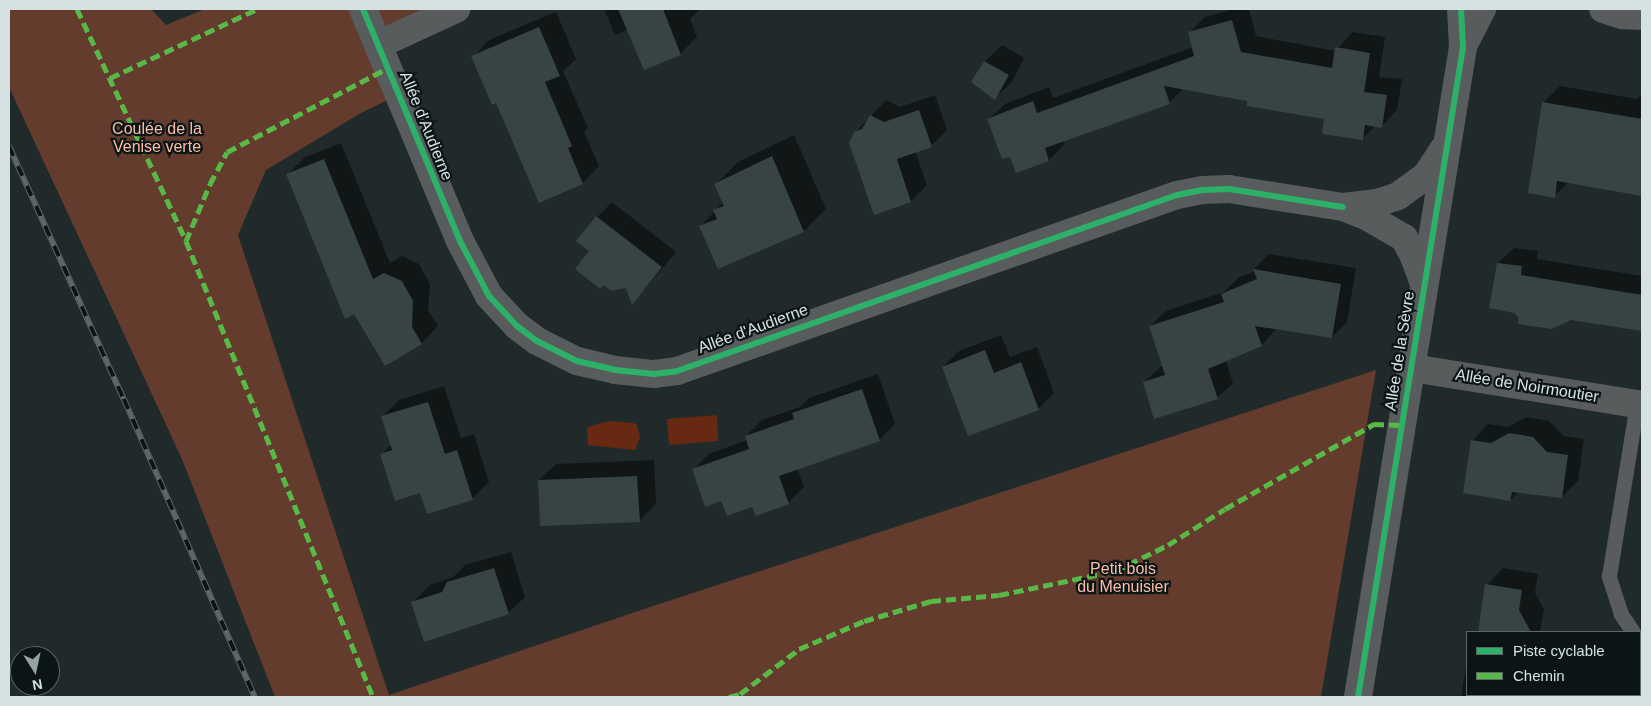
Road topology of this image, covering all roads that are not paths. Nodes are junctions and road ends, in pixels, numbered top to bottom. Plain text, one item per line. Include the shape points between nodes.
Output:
1 (363, 9) edge
2 (456, 9) edge
3 (1461, 9) edge
4 (1482, 9) edge
5 (1603, 9) edge
6 (1642, 16) edge
7 (380, 44) junction
8 (1463, 47) junction
9 (1448, 142) junction
10 (1344, 207) junction
11 (1424, 285) junction
12 (1412, 368) junction
13 (1640, 405) edge
14 (1632, 631) edge
15 (1358, 697) edge

1 - 7 street, Allée d'Audierne
2 - 7 street
3 - 8 street, Allée de la Sèvre
4 - 8 street, Allée de la Sèvre
5 - 6 street via 1622,15
7 - 10 street, Allée d'Audierne via 398,95 460,241 489,296 517,326 550,348 577,361 615,370 654,374 677,371 1177,195 1229,189
8 - 9 street, Allée de la Sèvre
9 - 10 street, Allée d'Audierne via 1437,162 1412,188 1377,202
9 - 11 street, Allée de la Sèvre
10 - 11 street, Allée d'Audierne via 1404,238
11 - 12 street, Allée de la Sèvre
12 - 13 street, Allée de Noirmoutier
12 - 15 street, Allée de la Sèvre
13 - 14 lane via 1609,576 1621,614

